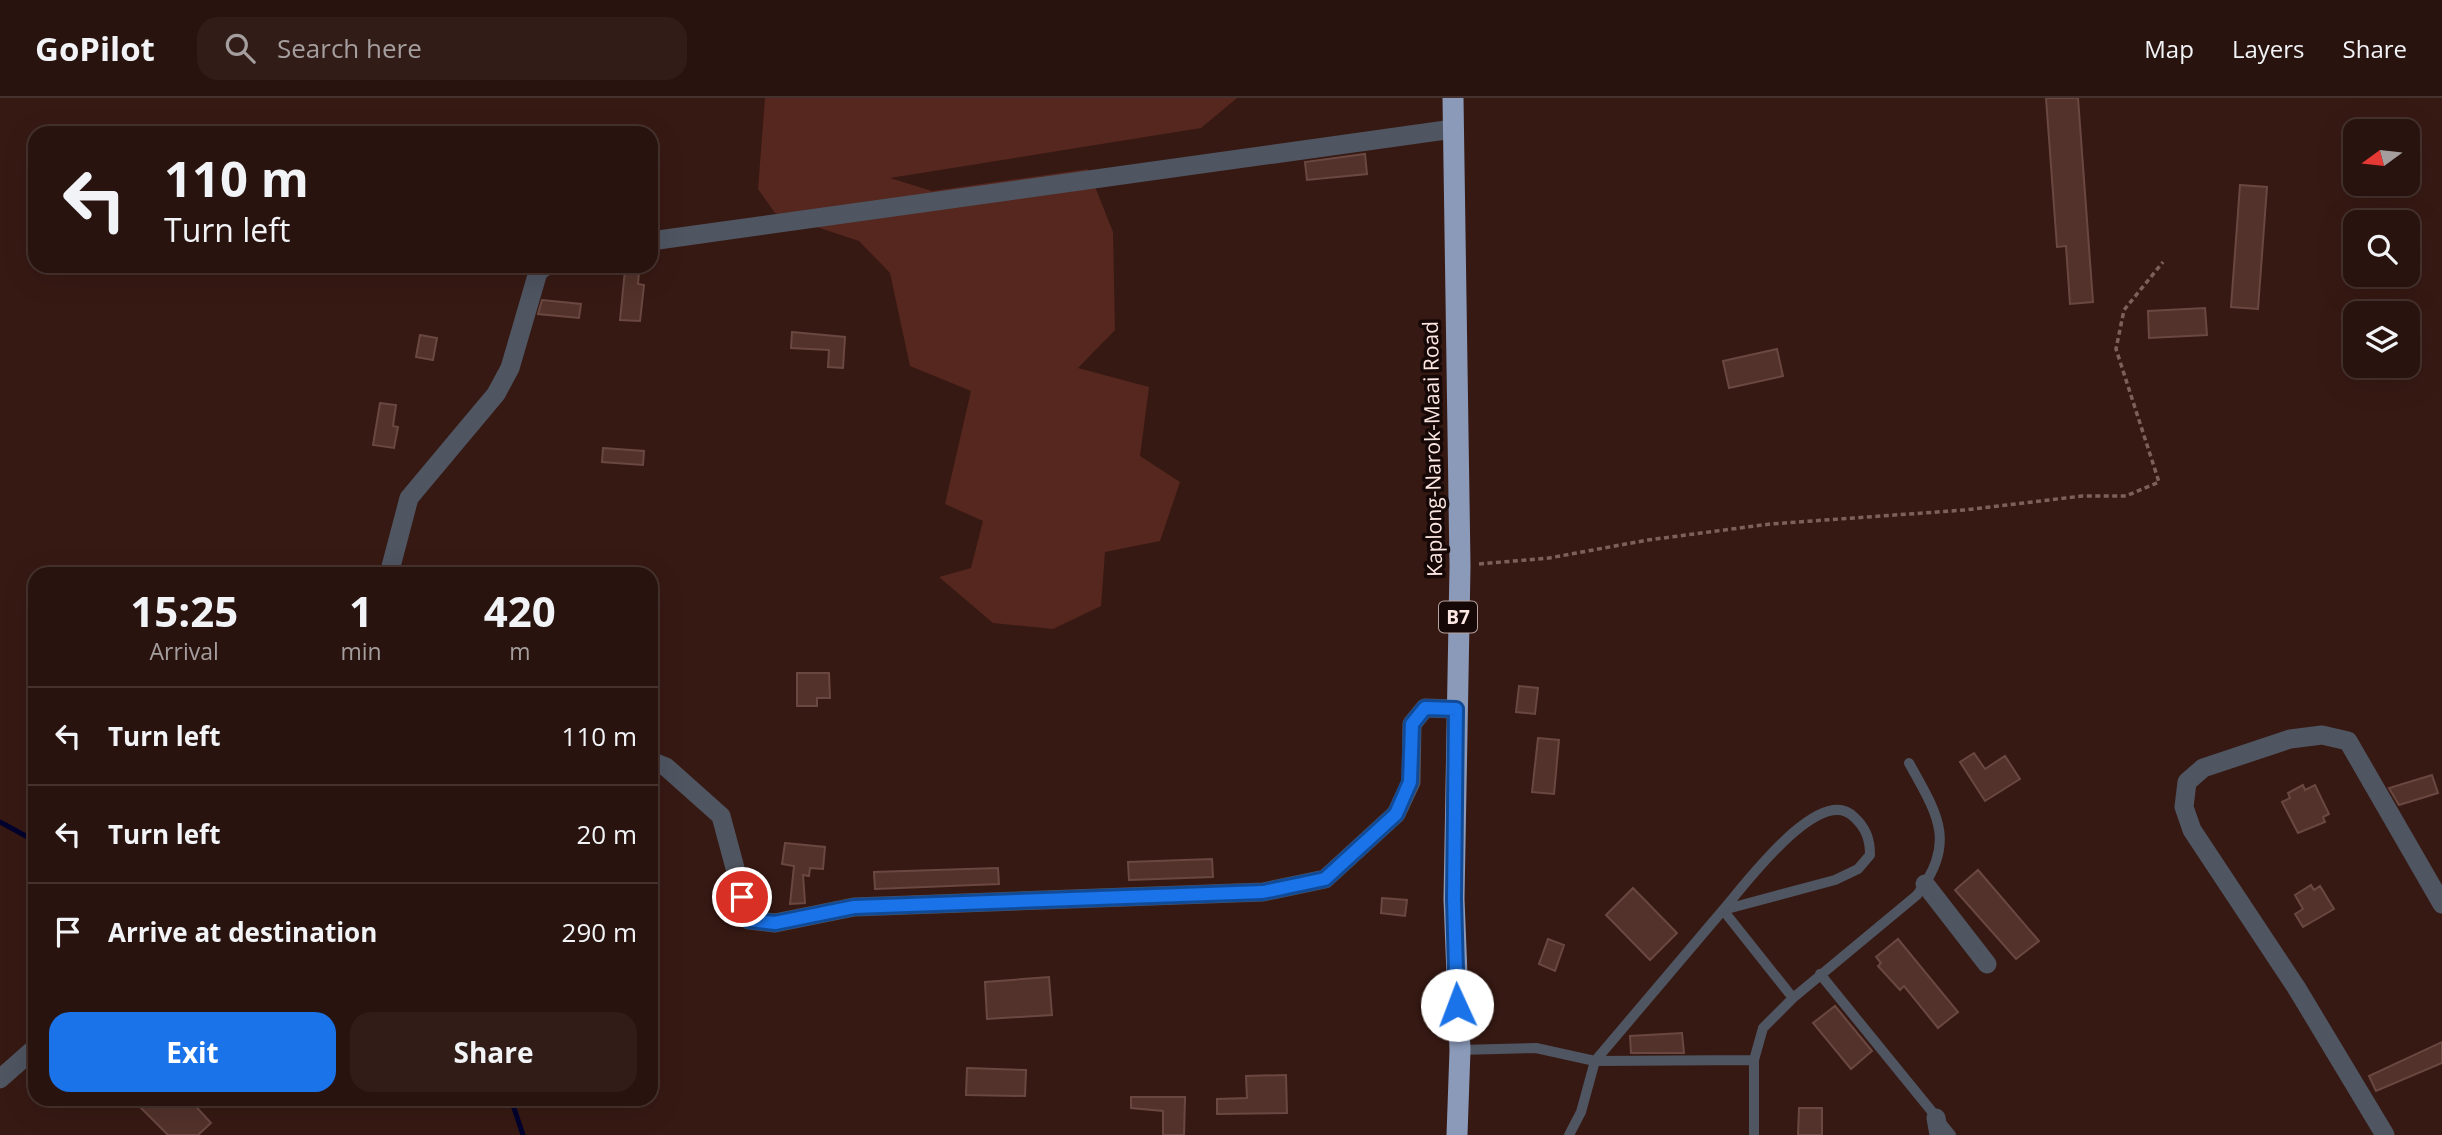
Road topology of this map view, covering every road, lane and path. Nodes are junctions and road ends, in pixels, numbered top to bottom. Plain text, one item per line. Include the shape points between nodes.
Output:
1 (1453, 98) edge
2 (1453, 128) junction
3 (658, 240) edge
4 (2163, 262) dead end
5 (538, 273) edge
6 (1460, 566) junction
7 (391, 567) edge
8 (1456, 709) junction
9 (1909, 763) dead end
10 (658, 764) edge
11 (1925, 884) junction
12 (2442, 904) edge
13 (1723, 910) junction
14 (1987, 964) dead end
15 (1820, 974) junction
16 (1793, 998) junction
17 (1460, 1050) junction
18 (28, 1054) edge
19 (1755, 1060) junction
20 (1595, 1061) junction
21 (0, 1079) edge
22 (1937, 1126) edge
23 (1457, 1135) edge
24 (1569, 1135) edge
25 (1754, 1135) edge
26 (1951, 1135) edge
27 (2385, 1135) edge

1 - 2 highway, Kaplong-Narok-Maai Road / B7
2 - 3 street
2 - 6 highway, Kaplong-Narok-Maai Road / B7
4 - 6 path via 2124,310 2116,349 2159,482 2126,496 2082,495 1965,510 1770,524 1549,558
5 - 7 street via 510,368 496,394 409,498
6 - 8 highway, Kaplong-Narok-Maai Road / B7
8 - 10 street via 1425,708 1412,724 1410,782 1396,814 1325,879 1263,892 854,907 775,923 749,920 721,816
8 - 17 highway, Kaplong-Narok-Maai Road / B7 via 1454,899
9 - 11 lane via 1940,827 1941,852
11 - 14 street
11 - 15 lane
12 - 27 street via 2348,741 2322,735 2290,739 2203,768 2187,782 2184,807 2192,830 2296,987
13 - 13 lane via 1835,880 1858,869 1870,855 1864,826 1849,812 1832,808 1810,818
13 - 16 lane
13 - 20 lane
15 - 16 lane
15 - 22 lane
16 - 19 lane via 1763,1028
17 - 20 lane via 1536,1048
17 - 23 highway, Kaplong-Narok-Maai Road / B7
18 - 21 street
19 - 20 lane
19 - 25 lane
20 - 24 lane via 1581,1112
22 - 26 lane

